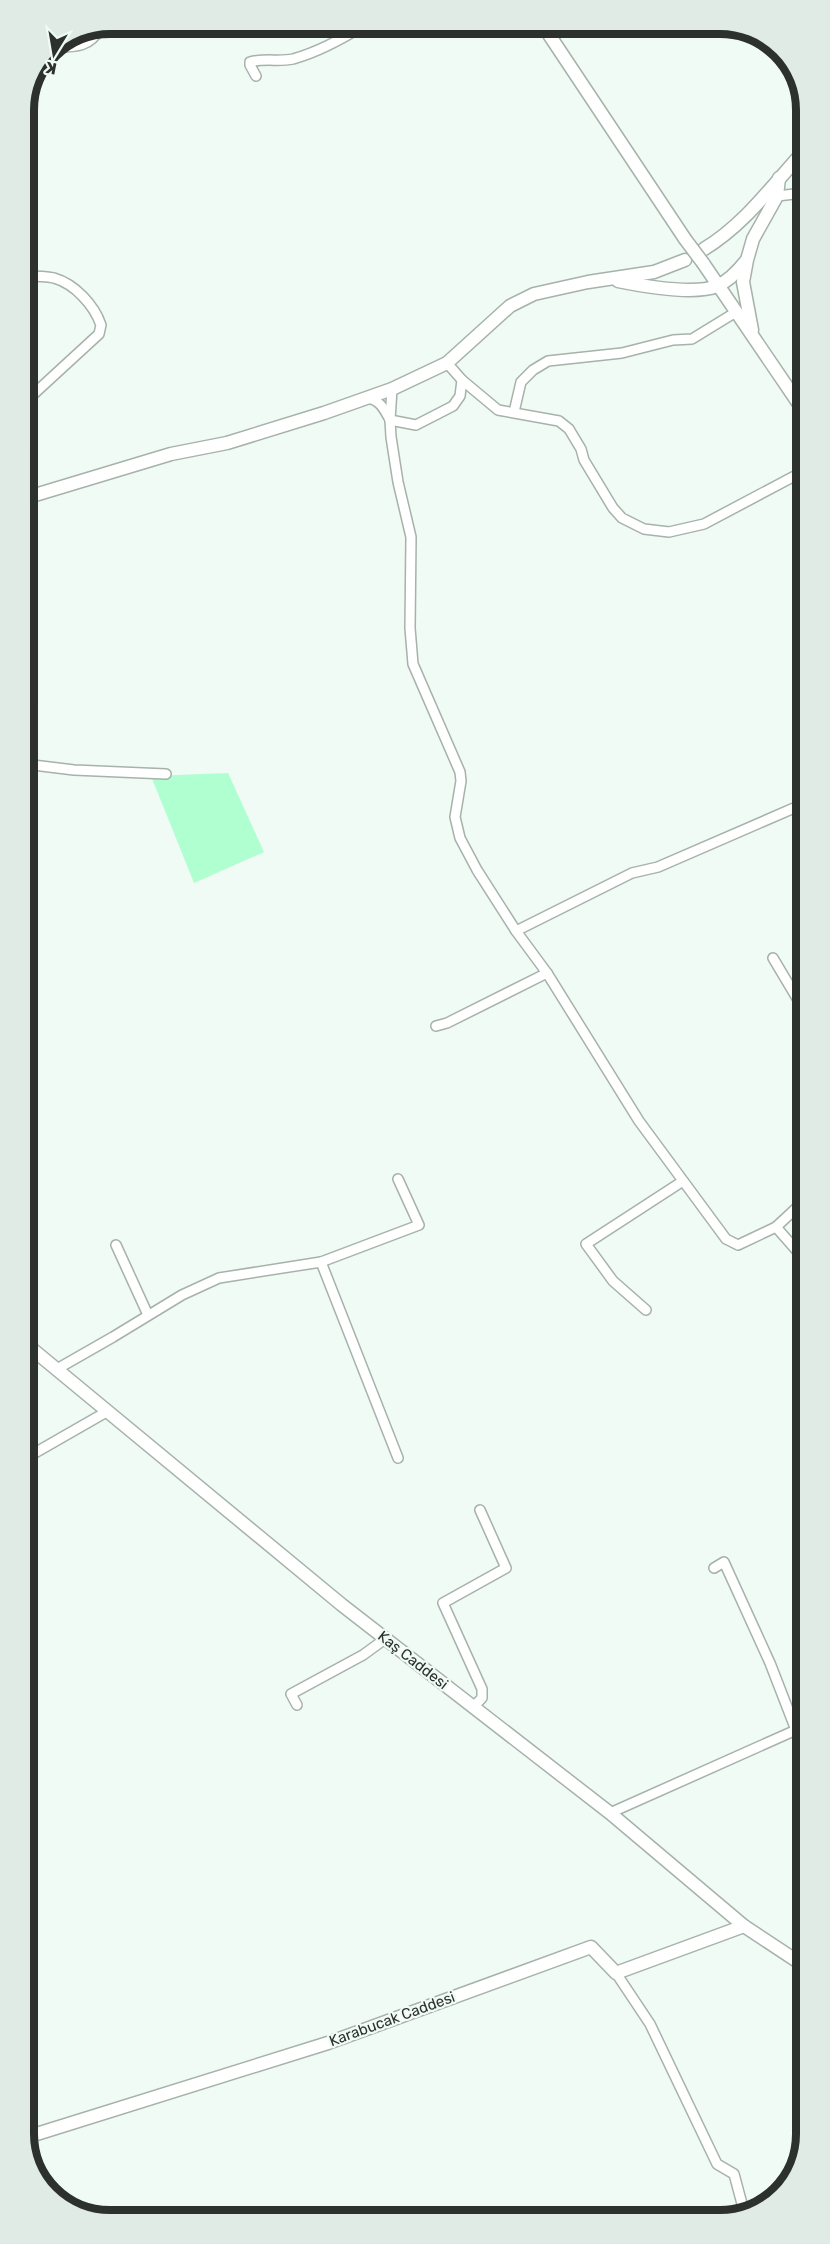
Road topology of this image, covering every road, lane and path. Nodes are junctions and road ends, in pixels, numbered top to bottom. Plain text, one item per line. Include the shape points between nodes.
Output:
1 (346, 35) edge
2 (549, 35) edge
3 (95, 36) edge
4 (70, 46) edge
5 (256, 76) dead end
6 (796, 160) edge
7 (780, 178) junction
8 (796, 194) edge
9 (777, 196) junction
10 (704, 249) dead end
11 (685, 260) dead end
12 (747, 260) junction
13 (35, 277) edge
14 (608, 280) junction
15 (718, 286) junction
16 (736, 312) junction
17 (754, 339) junction
18 (447, 363) junction
19 (462, 380) junction
20 (392, 389) junction
21 (35, 393) edge
22 (367, 398) junction
23 (796, 400) edge
24 (514, 412) junction
25 (390, 420) junction
26 (796, 475) edge
27 (35, 495) edge
28 (35, 765) edge
29 (166, 774) dead end
30 (796, 807) edge
31 (516, 930) junction
32 (773, 957) dead end
33 (547, 973) junction
34 (796, 996) edge
35 (435, 1026) dead end
36 (398, 1179) dead end
37 (683, 1181) junction
38 (796, 1208) edge
39 (776, 1227) junction
40 (116, 1245) dead end
41 (796, 1250) edge
42 (321, 1262) junction
43 (646, 1310) dead end
44 (148, 1315) junction
45 (35, 1351) edge
46 (57, 1369) junction
47 (108, 1411) junction
48 (35, 1453) edge
49 (398, 1458) dead end
50 (480, 1510) dead end
51 (714, 1568) dead end
52 (385, 1638) junction
53 (297, 1705) dead end
54 (473, 1707) junction
55 (796, 1730) joint
56 (610, 1813) junction
57 (744, 1926) junction
58 (796, 1961) edge
59 (616, 1973) junction
60 (35, 2135) edge
61 (743, 2206) edge

1 - 5 street via 291,59 262,58 250,62
2 - 15 street, bridge
3 - 4 street via 84,45
6 - 7 street
7 - 9 street
7 - 10 street via 750,212
8 - 9 street
9 - 12 street via 753,239
11 - 14 street via 654,272
12 - 15 street via 736,274
12 - 17 street via 743,282
13 - 21 street via 62,281 85,298 101,325 99,334
14 - 15 street via 704,290
14 - 18 street via 534,294 510,306
15 - 16 street
16 - 17 street
16 - 24 street via 692,339 611,355 548,361 521,382
17 - 23 street
18 - 19 street
18 - 20 street
19 - 24 street via 498,411
19 - 25 street via 460,396 453,406 416,424
20 - 22 street
20 - 25 street
22 - 25 street via 377,400
22 - 27 street via 227,443 171,454
24 - 26 street via 559,422 569,429 613,508 622,518 644,529 669,532 704,524
25 - 31 street via 398,482 411,537 413,664 460,772 455,817 460,838
28 - 29 street
30 - 31 street via 658,867 632,873
31 - 33 street
32 - 34 street
33 - 35 street
33 - 37 street via 639,1121
36 - 42 street via 419,1225
37 - 39 street via 726,1239 738,1245
37 - 43 street via 586,1244 613,1281
38 - 39 street
39 - 41 street
40 - 44 street
42 - 44 street via 219,1278
42 - 49 street
44 - 46 street
45 - 46 street, Kaş Caddesi
46 - 47 street, Kaş Caddesi
47 - 48 street
47 - 52 street, Kaş Caddesi
50 - 54 street via 506,1568 443,1603 483,1689 482,1698
51 - 55 street via 724,1562
52 - 53 street via 363,1655 291,1694
52 - 54 street, Kaş Caddesi
54 - 56 street, Kaş Caddesi
55 - 56 street
56 - 57 street, Kaş Caddesi
57 - 58 street, Kaş Caddesi
57 - 59 street
59 - 60 street, Karabucak Caddesi via 591,1947 328,2043
59 - 61 street via 650,2024 717,2164 734,2174

